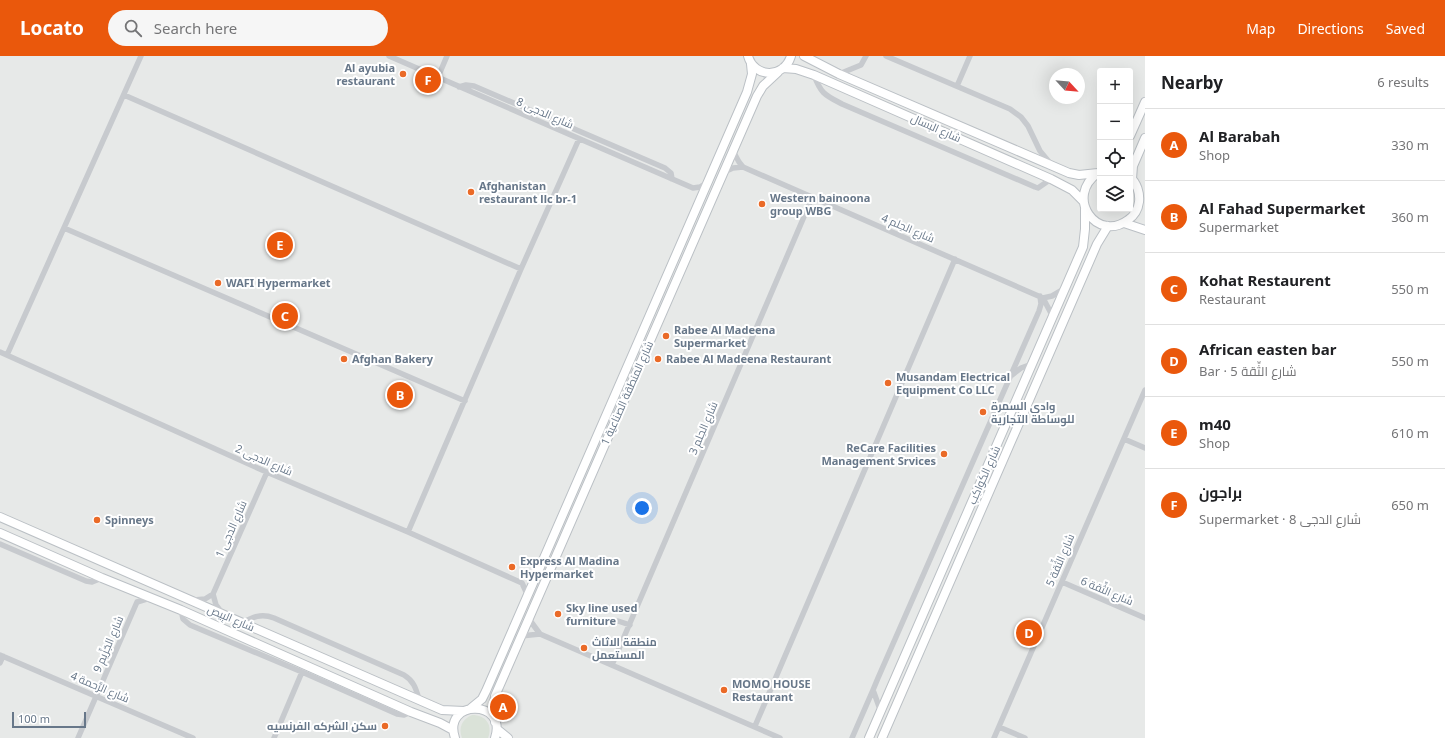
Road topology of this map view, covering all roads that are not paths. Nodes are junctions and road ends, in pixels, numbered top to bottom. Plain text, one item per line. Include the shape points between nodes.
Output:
1 (141, 56) edge
2 (389, 56) edge
3 (447, 56) edge
4 (748, 56) edge
5 (791, 56) edge
6 (804, 56) edge
7 (866, 56) edge
8 (886, 56) edge
9 (970, 56) edge
10 (751, 64) junction
11 (780, 70) junction
12 (839, 74) junction
13 (814, 75) junction
14 (438, 77) junction
15 (459, 86) junction
16 (957, 86) junction
17 (124, 94) junction
18 (1145, 102) edge
19 (1133, 129) edge
20 (1145, 138) edge
21 (579, 139) junction
22 (733, 151) junction
23 (1053, 166) junction
24 (744, 167) junction
25 (724, 172) junction
26 (1097, 173) edge
27 (1097, 174) edge
28 (1131, 176) edge
29 (672, 179) junction
30 (1051, 179) junction
31 (708, 182) junction
32 (1133, 182) edge
33 (693, 188) junction
34 (1138, 191) junction
35 (1145, 197) edge
36 (812, 198) junction
37 (699, 204) junction
38 (1084, 205) junction
39 (1124, 224) junction
40 (1108, 226) junction
41 (64, 228) junction
42 (1145, 230) edge
43 (956, 259) junction
44 (521, 269) junction
45 (1065, 288) junction
46 (1041, 297) junction
47 (1053, 318) junction
48 (0, 352) edge
49 (7, 355) junction
50 (1032, 364) junction
51 (1010, 376) junction
52 (1145, 390) edge
53 (465, 401) junction
54 (1124, 439) junction
55 (1145, 448) edge
56 (267, 472) junction
57 (0, 517) edge
58 (408, 532) junction
59 (0, 533) edge
60 (0, 544) edge
61 (537, 574) junction
62 (102, 578) junction
63 (1062, 582) junction
64 (522, 583) junction
65 (130, 590) junction
66 (213, 594) junction
67 (528, 596) junction
68 (150, 598) junction
69 (191, 600) junction
70 (137, 602) junction
71 (180, 610) junction
72 (224, 615) junction
73 (1145, 618) edge
74 (529, 619) junction
75 (618, 620) dead end
76 (242, 622) junction
77 (630, 625) junction
78 (540, 634) junction
79 (521, 636) junction
80 (2, 655) edge
81 (0, 663) edge
82 (612, 665) junction
83 (302, 672) junction
84 (873, 690) junction
85 (96, 696) junction
86 (419, 699) junction
87 (467, 710) junction
88 (412, 712) junction
89 (881, 712) junction
90 (496, 725) junction
91 (755, 726) junction
92 (999, 727) junction
93 (454, 734) edge
94 (78, 738) edge
95 (193, 738) edge
96 (274, 738) edge
97 (495, 738) edge
98 (508, 738) edge
99 (780, 738) edge
100 (852, 738) edge
101 (869, 738) edge
102 (882, 738) edge
103 (994, 738) edge
104 (1025, 738) edge

1 - 17 street
2 - 14 street, شارع الدجى 8
3 - 14 street
4 - 10 street
5 - 11 street, شارع المنطقة الصناعية 1
6 - 12 street, شارع البسال
7 - 12 street via 861,65
8 - 16 street
9 - 16 street
10 - 11 street, شارع البسال via 755,69 766,73
10 - 31 street, شارع المنطقة الصناعية 1 via 751,83
11 - 13 street, شارع البسال via 796,69
11 - 22 street, شارع المنطقة الصناعية 1 via 763,86 757,96
12 - 23 street, شارع البسال
13 - 30 street, شارع البسال
13 - 30 street via 818,87 824,94 842,104 1035,188
14 - 15 street, شارع الدجى 8
15 - 21 street, شارع الدجى 8
15 - 29 street via 474,86 658,165 669,171
16 - 23 street via 1010,109 1021,117 1040,151
17 - 41 street
17 - 44 street
18 - 19 street
20 - 28 street
21 - 29 street, شارع الدجى 8
21 - 44 street
22 - 24 street
22 - 25 street, شارع المنطقة الصناعية 1
23 - 26 street, شارع البسال via 1079,175
24 - 25 street
24 - 36 street, شارع الحِلم 4
25 - 74 street, شارع المنطقة الصناعية 1
27 - 38 street, شارع الكَواكِب via 1085,188
29 - 33 street, شارع الدجى 8
30 - 38 street, شارع البسال via 1072,190
31 - 33 street
31 - 37 street, شارع المنطقة الصناعية 1
32 - 34 street
33 - 37 street
34 - 35 street
34 - 39 street via 1138,206
36 - 43 street, شارع الحِلم 4
36 - 77 street, شارع الحِلم 3
37 - 61 street, شارع المنطقة الصناعية 1
38 - 40 street, شارع البسال via 1094,221
38 - 45 street, شارع الكَواكِب via 1083,246
39 - 40 street
39 - 42 street
40 - 102 street, شارع الكَواكِب via 1090,259
41 - 49 street
41 - 53 street
43 - 46 street, شارع الحِلم 4
43 - 91 street
44 - 53 street
45 - 46 street via 1052,296
45 - 47 street, شارع الكَواكِب
46 - 47 street
46 - 51 street via 1039,310
47 - 50 street, شارع الكَواكِب
48 - 49 street, شارع الدجى 2
49 - 56 street, شارع الدجى 2
50 - 51 street
50 - 89 street, شارع الكَواكِب
51 - 84 street
52 - 54 street, شارع الثِّقة 5
53 - 58 street
54 - 55 street
54 - 63 street, شارع الثِّقة 5
56 - 58 street, شارع الدجى 2
56 - 66 street, شارع الدجى 1
57 - 69 street, شارع البِيص
58 - 64 street, شارع الدجى 2
59 - 62 street, شارع البِيص
60 - 62 street via 86,581 92,582
61 - 64 street via 532,580
61 - 67 street, شارع المنطقة الصناعية 1
62 - 65 street, شارع البِيص
63 - 73 street, شارع الثِّقة 6
63 - 92 street, شارع الثِّقة 5
64 - 67 street
65 - 68 street, شارع البِيص
65 - 70 street
66 - 69 street via 200,600
66 - 72 street via 216,605
67 - 87 street, شارع المنطقة الصناعية 1 via 486,691 482,698
68 - 70 street
68 - 71 street, شارع البِيص
69 - 72 street, شارع البِيص
70 - 85 street, شارع الجَزِّيم 9
71 - 83 street via 188,624
71 - 88 street, شارع البِيص
72 - 76 street, شارع البِيص
74 - 78 street
74 - 79 street, شارع المنطقة الصناعية 1
75 - 77 street
76 - 86 street, شارع البِيص
76 - 86 street via 265,615 274,618 410,679
77 - 82 street, شارع الحِلم 3
78 - 79 street
78 - 82 street
79 - 90 street, شارع المنطقة الصناعية 1 via 495,696
80 - 81 street
80 - 85 street, شارع الرَّحمة 4
82 - 91 street
83 - 88 street via 397,714
83 - 96 street
84 - 89 street
84 - 100 street
85 - 94 street, شارع الجَزِّيم 9
85 - 95 street, شارع الرَّحمة 4
86 - 87 street, شارع البِيص via 442,710
87 - 90 street, شارع البِيص via 486,710
87 - 93 street, شارع المنطقة الصناعية 1 via 458,716 454,723
88 - 93 street, شارع البِيص via 440,723
89 - 101 street, شارع الكَواكِب
90 - 97 street, شارع المنطقة الصناعية 1
90 - 98 street
91 - 99 street
92 - 103 street, شارع الثِّقة 5
92 - 104 street

